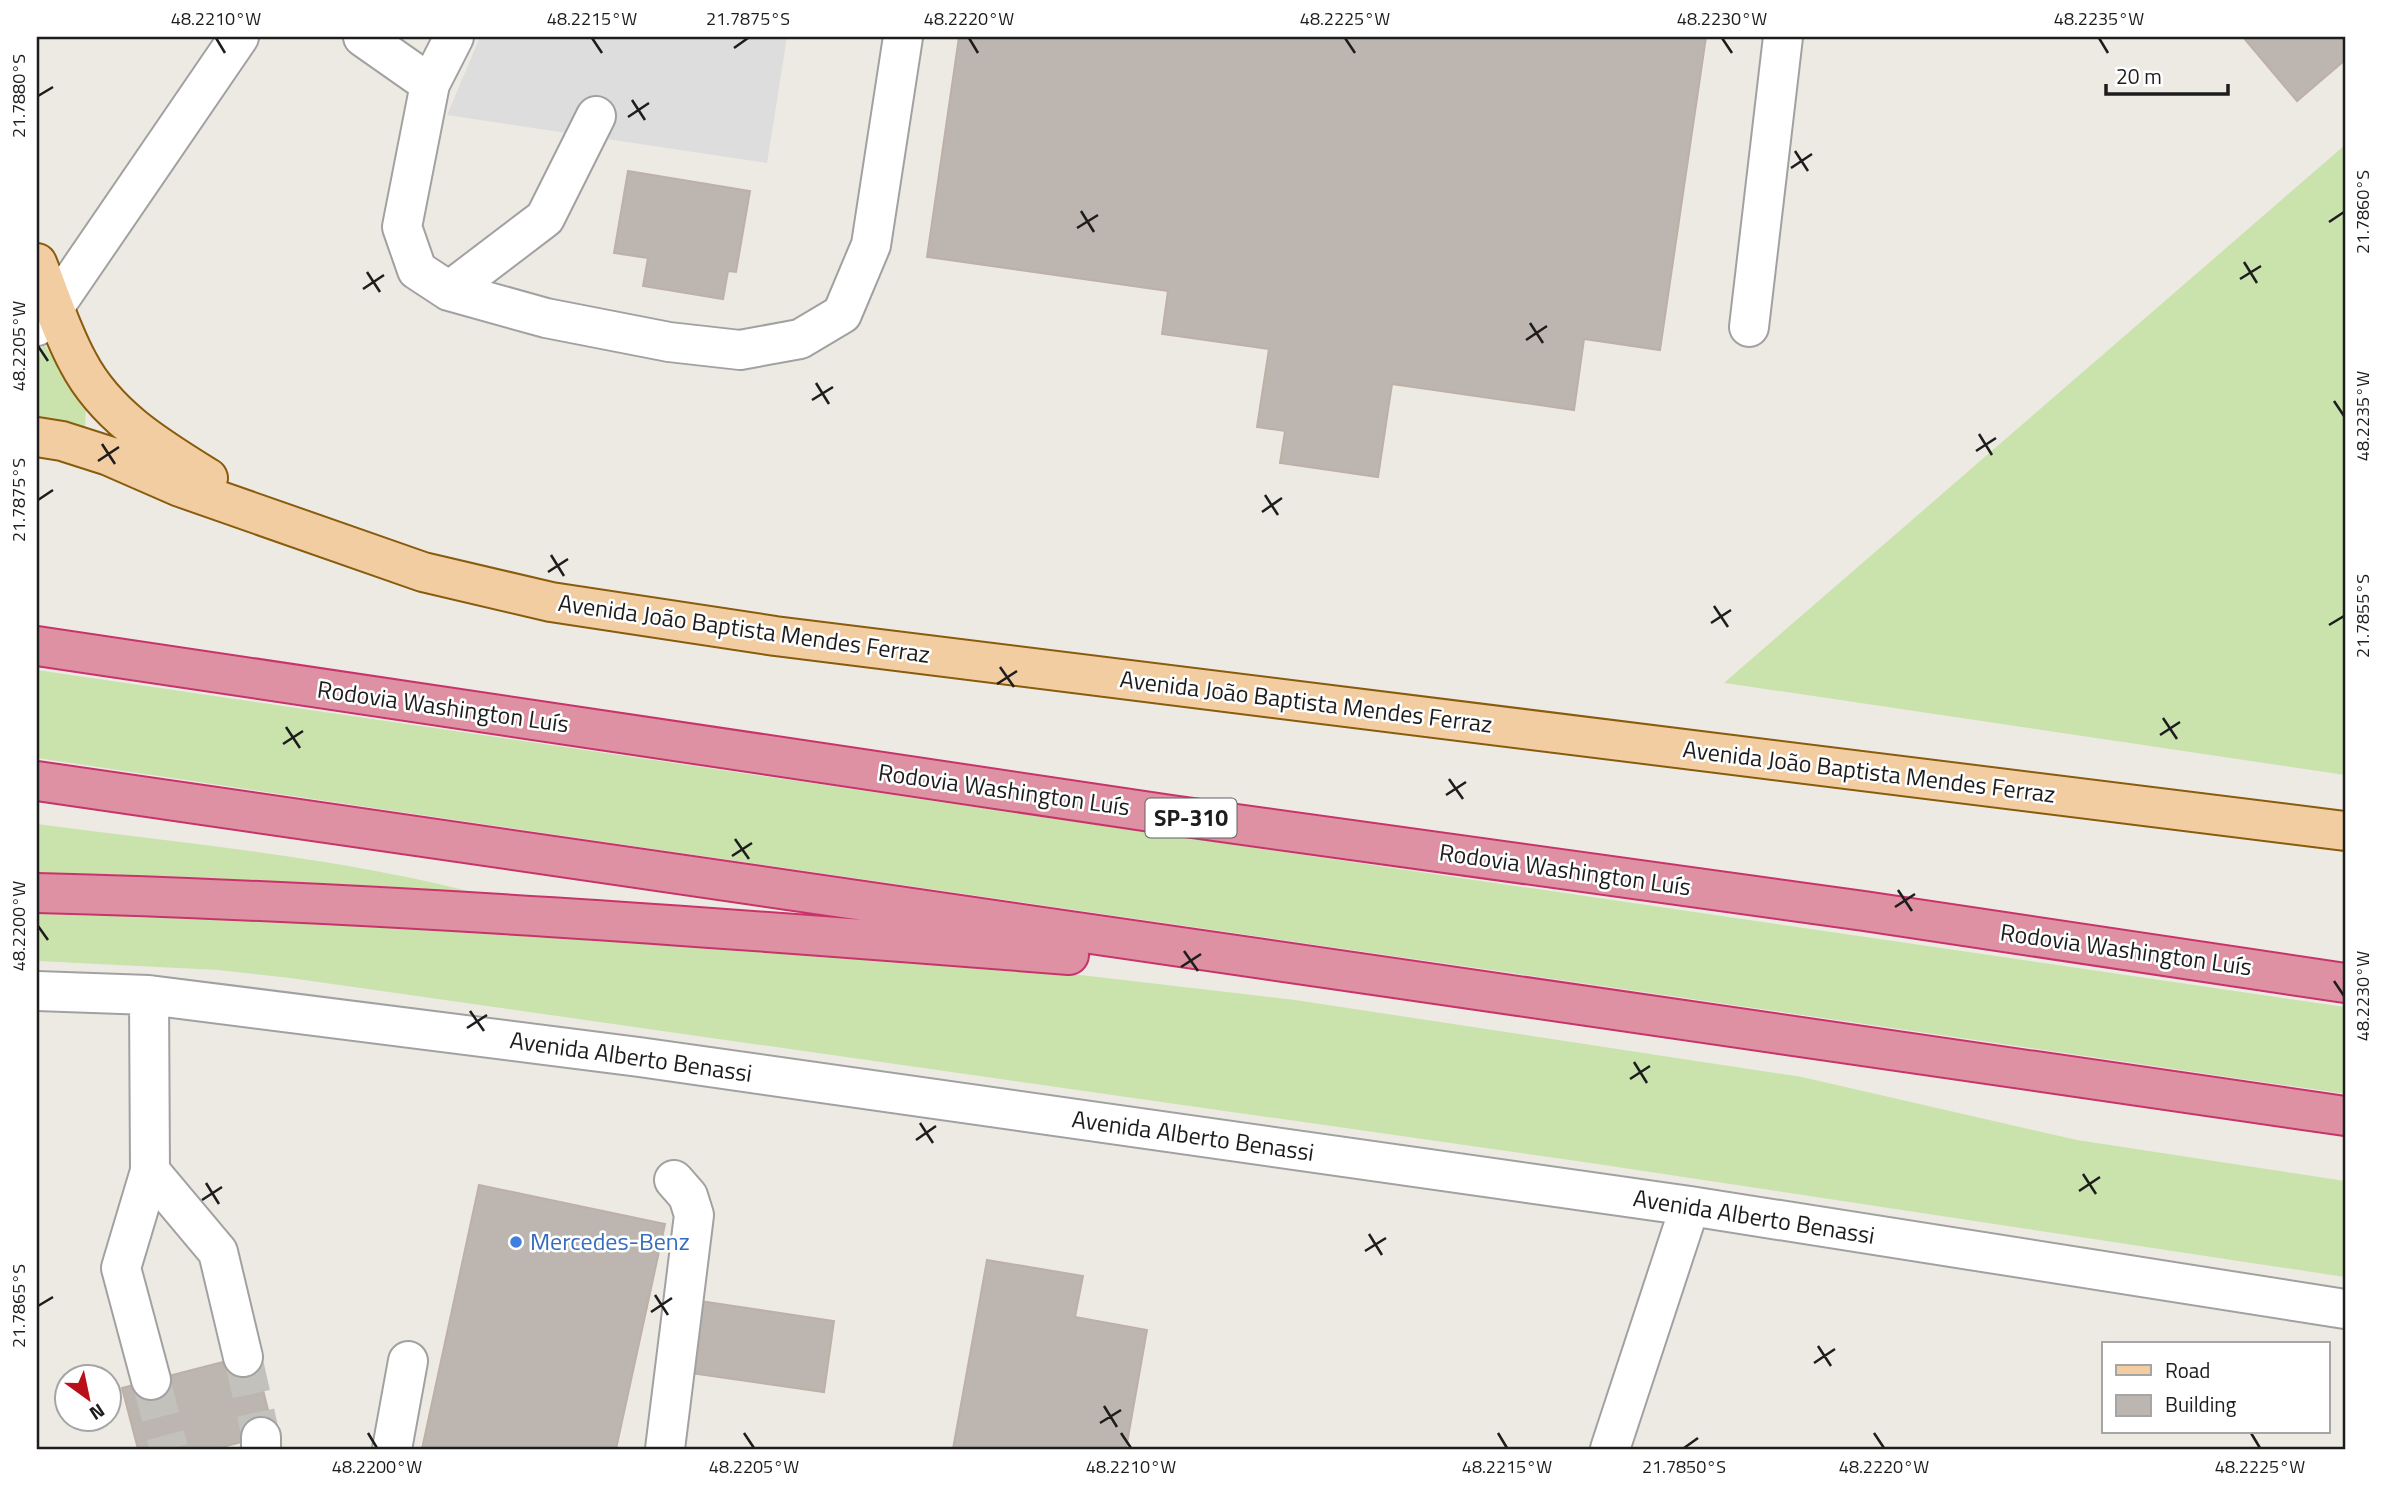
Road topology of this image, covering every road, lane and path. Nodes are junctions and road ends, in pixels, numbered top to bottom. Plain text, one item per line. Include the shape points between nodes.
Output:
1 (239, 37) edge
2 (363, 37) edge
3 (454, 37) edge
4 (902, 37) edge
5 (1783, 37) edge
6 (430, 84) junction
7 (596, 116) dead end
8 (37, 263) edge
9 (449, 291) junction
10 (46, 316) edge
11 (1749, 327) dead end
12 (37, 437) edge
13 (278, 520) junction
14 (37, 646) edge
15 (37, 781) edge
16 (2345, 831) edge
17 (37, 893) edge
18 (2345, 983) edge
19 (1429, 984) junction
20 (37, 992) edge
21 (149, 995) junction
22 (2345, 1116) edge
23 (150, 1171) junction
24 (674, 1180) dead end
25 (1690, 1206) junction
26 (2345, 1309) edge
27 (243, 1357) tunnel mouth
28 (408, 1361) dead end
29 (151, 1380) tunnel mouth
30 (392, 1449) edge
31 (665, 1449) edge
32 (1610, 1449) edge

1 - 10 street
2 - 6 street
3 - 6 street
4 - 9 street via 871,245 842,314 800,339 740,350 669,342 546,318
5 - 11 street
6 - 9 street via 402,227 417,270
7 - 9 street via 545,218
8 - 10 main road, Avenida João Baptista Mendes Ferraz
10 - 13 main road, Avenida João Baptista Mendes Ferraz via 105,402 139,434
12 - 13 main road, Avenida João Baptista Mendes Ferraz via 109,456
13 - 16 main road, Avenida João Baptista Mendes Ferraz via 436,575 551,602 775,636
14 - 18 highway, Rodovia Washington Luís / SP-310
15 - 19 highway
17 - 19 highway via 215,898 636,922
19 - 22 highway
20 - 21 street, Avenida Alberto Benassi
21 - 23 street
21 - 25 street, Avenida Alberto Benassi via 639,1057
23 - 27 street via 218,1252
23 - 29 street via 121,1268
24 - 31 street via 688,1196 694,1215
25 - 26 street, Avenida Alberto Benassi
25 - 32 street
28 - 30 street

